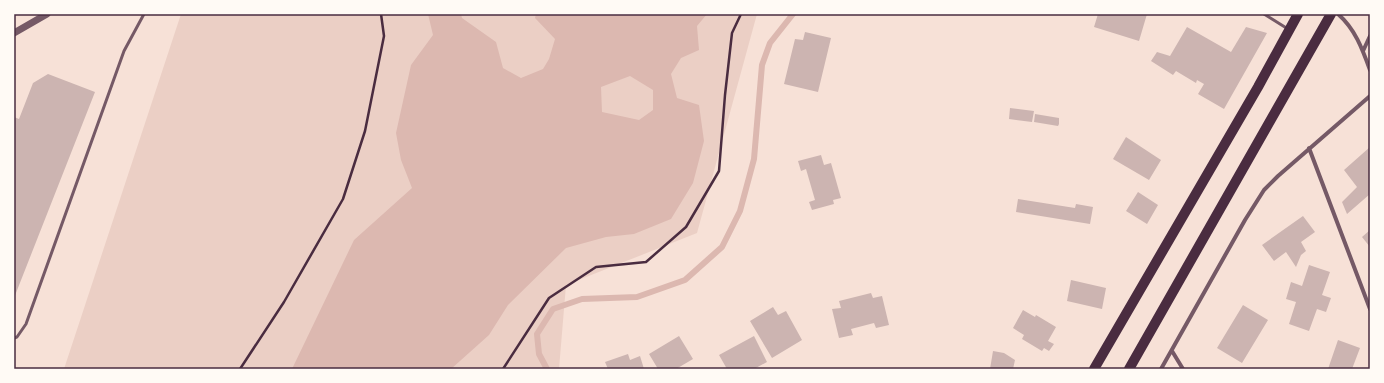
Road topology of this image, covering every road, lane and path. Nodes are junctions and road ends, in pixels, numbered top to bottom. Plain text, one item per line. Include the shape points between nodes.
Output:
1 (47, 14) edge
2 (144, 14) edge
3 (381, 14) edge
4 (741, 14) edge
5 (1264, 14) edge
6 (1298, 14) edge
7 (1331, 14) edge
8 (1338, 14) edge
9 (1290, 30) junction
10 (14, 33) edge
11 (1370, 36) edge
12 (1363, 52) junction
13 (1370, 70) edge
14 (1370, 96) edge
15 (1309, 148) junction
16 (1370, 309) edge
17 (14, 338) edge
18 (1172, 351) junction
19 (240, 369) edge
20 (503, 369) edge
21 (1094, 369) edge
22 (1129, 369) edge
23 (1161, 369) edge
24 (1183, 369) edge

1 - 10 street
2 - 17 lane via 124,51 26,324
3 - 19 path via 384,36 365,131 343,199 284,302
4 - 20 path via 732,33 719,171 686,227 646,262 596,267 549,298
5 - 9 lane
6 - 9 main road
7 - 22 main road
8 - 12 street via 1351,27
9 - 21 main road
11 - 12 street
12 - 13 street
14 - 15 street
15 - 16 street
15 - 18 street via 1264,190
18 - 23 street
18 - 24 street

